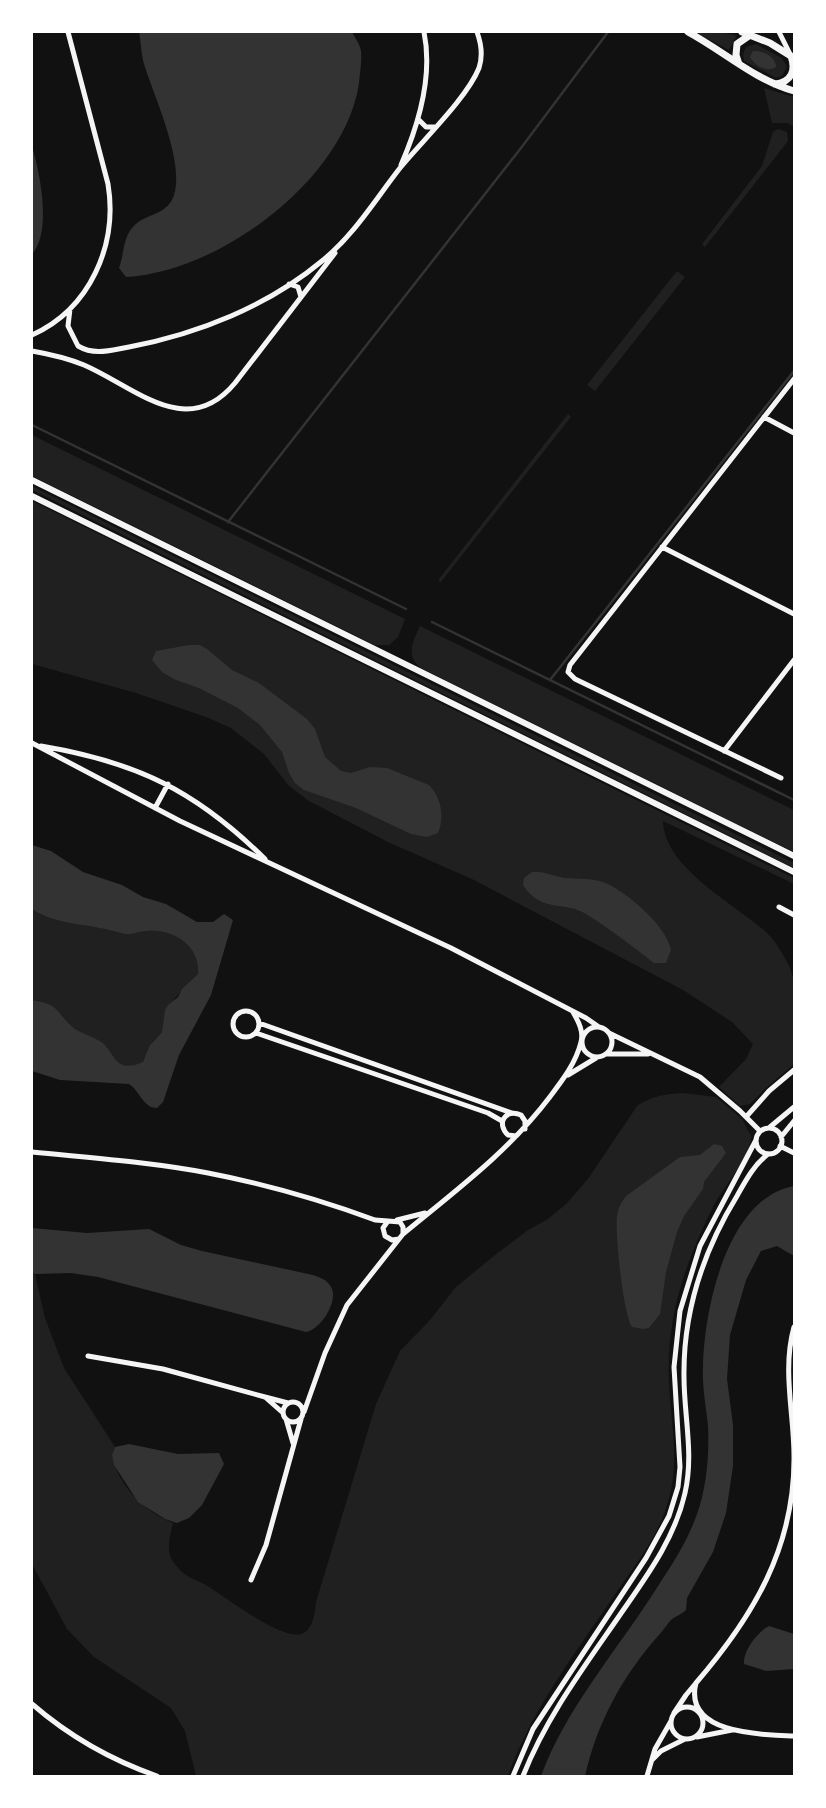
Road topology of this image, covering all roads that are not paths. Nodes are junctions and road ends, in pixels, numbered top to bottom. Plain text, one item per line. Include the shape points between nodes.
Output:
1 (68, 32) edge
2 (424, 32) edge
3 (477, 32) edge
4 (688, 32) edge
5 (742, 32) edge
6 (779, 32) edge
7 (752, 33) edge
8 (793, 57) edge
9 (740, 66) junction
10 (771, 85) junction
11 (794, 91) edge
12 (418, 119) junction
13 (436, 127) junction
14 (400, 169) junction
15 (342, 243) junction
16 (289, 284) junction
17 (301, 298) junction
18 (70, 309) junction
19 (32, 335) edge
20 (32, 351) edge
21 (86, 351) junction
22 (78, 363) junction
23 (794, 379) edge
24 (764, 417) junction
25 (794, 433) edge
26 (32, 480) edge
27 (32, 496) edge
28 (662, 547) junction
29 (794, 614) edge
30 (794, 660) edge
31 (33, 744) edge
32 (724, 751) junction
33 (781, 778) dead end
34 (168, 785) junction
35 (155, 808) junction
36 (794, 856) edge
37 (269, 864) junction
38 (794, 872) edge
39 (779, 907) dead end
40 (794, 915) edge
41 (573, 1012) junction
42 (259, 1023) junction
43 (599, 1027) junction
44 (256, 1033) junction
45 (609, 1033) junction
46 (582, 1040) junction
47 (606, 1054) junction
48 (655, 1055) junction
49 (597, 1057) junction
50 (794, 1070) edge
51 (393, 1071) junction
52 (566, 1077) junction
53 (391, 1080) junction
54 (794, 1107) edge
55 (538, 1112) junction
56 (512, 1113) junction
57 (521, 1115) junction
58 (746, 1117) junction
59 (502, 1121) junction
60 (794, 1121) edge
61 (769, 1128) junction
62 (525, 1129) junction
63 (760, 1131) junction
64 (505, 1133) junction
65 (519, 1135) junction
66 (781, 1137) junction
67 (756, 1140) junction
68 (780, 1146) junction
69 (502, 1150) junction
70 (32, 1152) edge
71 (794, 1153) edge
72 (768, 1154) junction
73 (431, 1211) junction
74 (375, 1220) junction
75 (397, 1220) junction
76 (388, 1221) junction
77 (383, 1231) junction
78 (401, 1236) junction
79 (386, 1238) junction
80 (382, 1260) junction
81 (794, 1327) edge
82 (88, 1356) dead end
83 (316, 1382) junction
84 (265, 1397) junction
85 (290, 1402) junction
86 (283, 1413) junction
87 (303, 1415) junction
88 (286, 1419) junction
89 (293, 1451) junction
90 (251, 1580) dead end
91 (696, 1684) junction
92 (32, 1704) edge
93 (674, 1713) junction
94 (700, 1713) junction
95 (671, 1721) junction
96 (735, 1729) junction
97 (794, 1736) edge
98 (693, 1738) junction
99 (685, 1739) junction
100 (652, 1760) junction
101 (157, 1776) edge
102 (513, 1776) edge
103 (523, 1776) edge
104 (646, 1776) edge

1 - 18 street via 108,184 111,218 103,259
2 - 12 street via 426,74
3 - 13 street via 481,49 478,68
4 - 9 main road
5 - 7 main road
6 - 8 street
7 - 8 main road
7 - 9 main road via 737,44
8 - 10 main road via 790,77
9 - 10 main road
10 - 11 main road
12 - 13 street via 426,127
12 - 14 street
13 - 14 street
14 - 15 street
15 - 16 street
15 - 17 street
16 - 17 street via 301,289
16 - 21 street via 236,314 195,330 140,345
17 - 22 street via 226,395 200,409 161,405
18 - 19 street
18 - 21 street via 71,335
20 - 22 street
21 - 22 street
23 - 24 street
24 - 25 street
24 - 28 street
26 - 36 street
27 - 38 street
28 - 29 street
28 - 32 street via 568,672
30 - 32 street
31 - 34 street via 106,759
31 - 35 street
32 - 33 street
34 - 35 street
34 - 37 street via 214,813
35 - 37 street
37 - 41 street via 451,948
39 - 40 street
41 - 43 street
41 - 46 street
42 - 44 street
42 - 44 street via 248,1012 234,1020 240,1035
42 - 51 street
43 - 45 street
43 - 46 street via 590,1029
44 - 53 street
45 - 47 street via 612,1042
45 - 48 street
46 - 49 street via 588,1054
46 - 52 street
47 - 48 street
47 - 49 street
48 - 58 street via 700,1077
49 - 52 street
50 - 58 street
51 - 53 street
51 - 56 street
52 - 55 street
53 - 59 street
54 - 61 street
55 - 57 street
55 - 62 street
56 - 57 street
56 - 59 street
57 - 62 street
58 - 63 street
59 - 64 street
60 - 66 street
61 - 63 street
61 - 66 street
62 - 65 street
63 - 67 street
64 - 65 street
64 - 69 street
65 - 69 street
66 - 68 street
67 - 72 street
67 - 102 street via 700,1246 680,1311 674,1367 680,1467 669,1516 539,1719
68 - 71 street
68 - 72 street
69 - 73 street
70 - 74 street via 207,1173
72 - 103 street via 752,1169 722,1221 694,1297 685,1345 688,1480 677,1520 662,1552 550,1718
73 - 75 street
73 - 78 street
74 - 76 street
74 - 77 street
75 - 76 street
75 - 78 street via 402,1224
76 - 77 street
77 - 79 street
78 - 79 street
78 - 80 street
79 - 80 street
80 - 83 street via 347,1305
81 - 91 street via 788,1381 794,1457 782,1534 769,1576 746,1619
82 - 84 street via 163,1369
83 - 85 street via 307,1394
83 - 87 street
84 - 85 street
84 - 86 street
85 - 86 street
85 - 87 street via 302,1405
86 - 88 street
87 - 88 street via 296,1422
87 - 89 street
88 - 89 street
89 - 90 street
91 - 93 street
91 - 94 street via 694,1700
92 - 101 street via 84,1742
93 - 94 street via 687,1707
93 - 95 street
94 - 96 street via 709,1722
94 - 98 street via 702,1727
95 - 99 street via 676,1735
95 - 100 street
96 - 97 street
96 - 98 street
98 - 99 street
99 - 100 street
100 - 104 street

